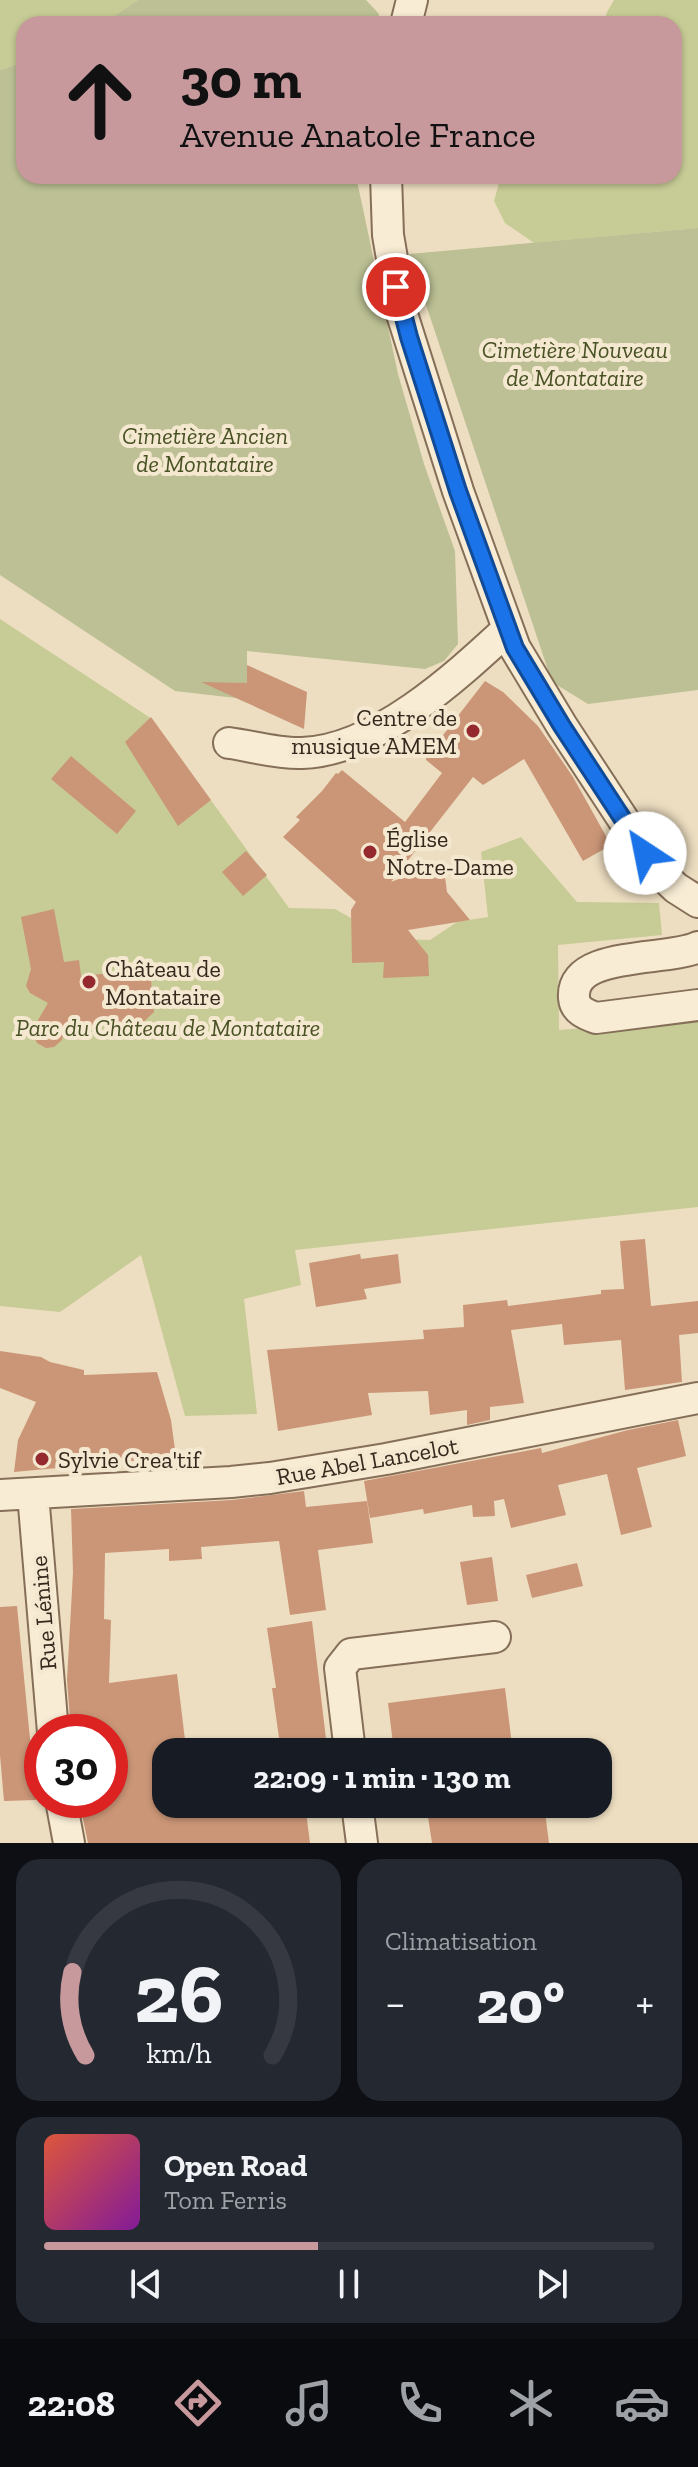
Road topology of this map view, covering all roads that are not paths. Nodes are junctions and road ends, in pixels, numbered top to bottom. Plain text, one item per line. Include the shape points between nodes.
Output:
1 (386, 184) edge
2 (508, 629) junction
3 (229, 743) dead end
4 (698, 902) edge
5 (698, 947) edge
6 (698, 1005) edge
7 (698, 1398) edge
8 (33, 1494) junction
9 (0, 1495) edge
10 (495, 1637) dead end
11 (51, 1714) edge
12 (348, 1738) edge
13 (64, 1818) edge
14 (359, 1818) edge
15 (69, 1843) edge
16 (362, 1843) edge

1 - 2 street via 388,235 401,311
2 - 3 street via 429,697 358,738 301,753
2 - 4 street via 525,666 655,868
5 - 6 street via 594,967 578,980 574,1001 584,1014 596,1018
7 - 8 street, Rue Abel Lancelot via 270,1478
8 - 9 street, Rue Abel Lancelot
8 - 11 street, Rue Lénine
10 - 12 street via 351,1654 340,1668
13 - 15 street
14 - 16 street

